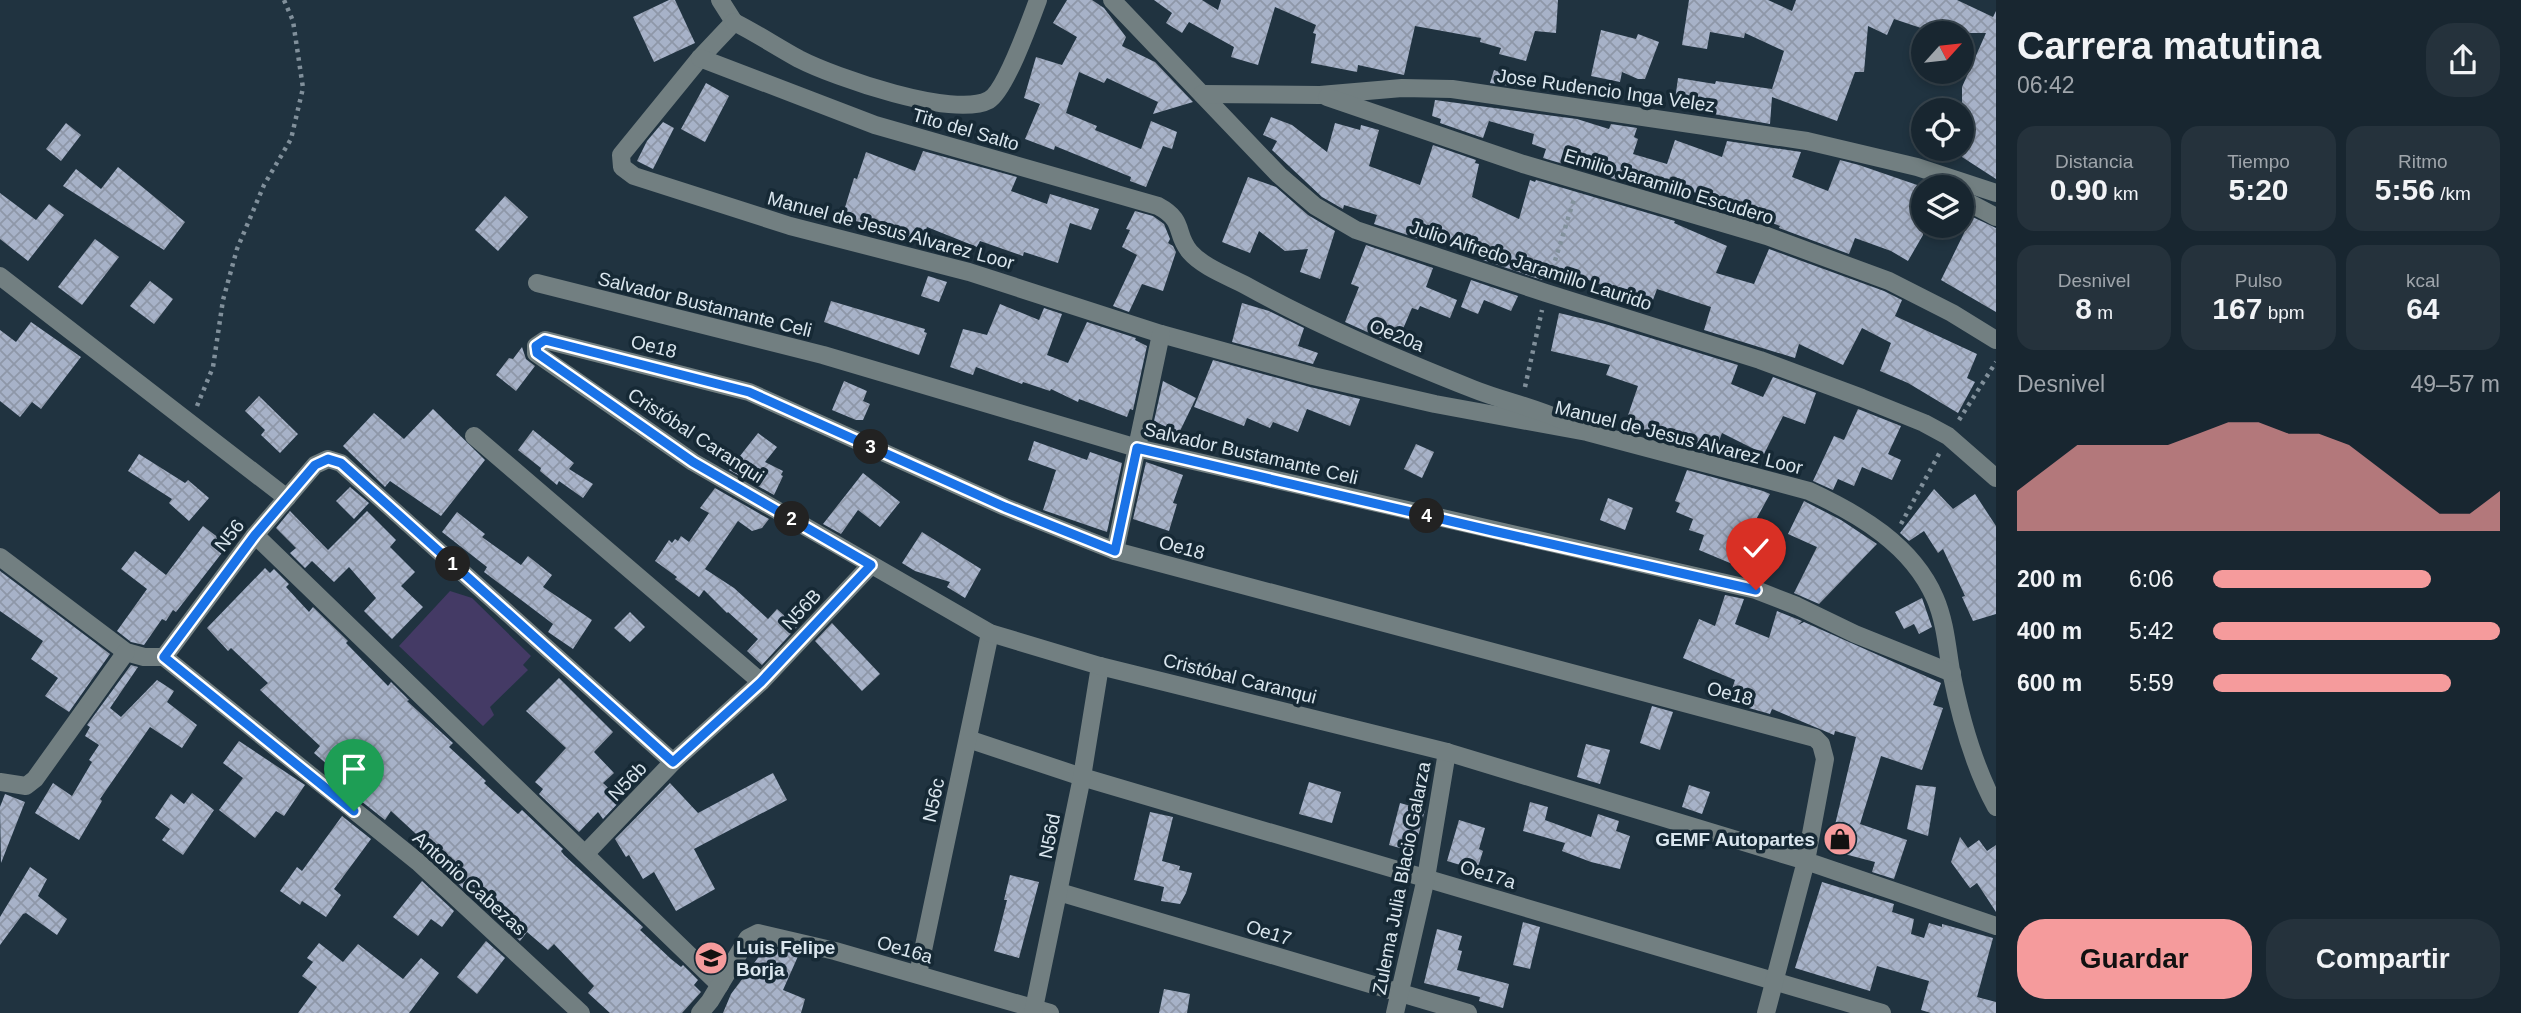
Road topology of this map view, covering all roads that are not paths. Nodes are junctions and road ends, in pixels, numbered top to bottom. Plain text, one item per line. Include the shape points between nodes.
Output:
1 (720, 0) edge
2 (1038, 0) edge
3 (1112, 0) edge
4 (734, 22) junction
5 (700, 58) junction
6 (1202, 94) junction
7 (1320, 95) junction
8 (1917, 167) junction
9 (1927, 175) edge
10 (1996, 193) edge
11 (1974, 205) edge
12 (1996, 216) edge
13 (1198, 259) joint
14 (0, 276) edge
15 (537, 283) dead end
16 (1161, 334) junction
17 (1996, 340) edge
18 (536, 346) joint
19 (1587, 432) junction
20 (474, 436) dead end
21 (1137, 448) junction
22 (1996, 478) edge
23 (287, 498) junction
24 (255, 535) junction
25 (1115, 551) junction
26 (0, 557) edge
27 (871, 565) junction
28 (990, 633) junction
29 (126, 652) junction
30 (164, 657) junction
31 (1100, 666) junction
32 (1952, 673) junction
33 (761, 682) junction
34 (968, 739) junction
35 (1447, 752) junction
36 (673, 762) junction
37 (1082, 777) junction
38 (0, 782) edge
39 (1996, 807) edge
40 (586, 853) junction
41 (1806, 861) junction
42 (1426, 878) junction
43 (1059, 891) junction
44 (1996, 926) edge
45 (918, 974) junction
46 (1775, 981) junction
47 (720, 985) junction
48 (1399, 993) junction
49 (1039, 1012) edge
50 (581, 1013) edge
51 (700, 1013) edge
52 (1395, 1013) edge
53 (1468, 1013) edge
54 (1766, 1013) edge
55 (1882, 1013) edge

1 - 4 street
2 - 4 street via 999,90 988,100 970,104 929,103 845,77 799,59
3 - 6 street, Julio Alfredo Jaramillo Laurido
4 - 5 street
5 - 13 street, Tito del Salto via 875,125 1158,206 1177,221 1185,244
5 - 16 street, Manuel de Jesus Alvarez Loor via 621,155 622,167 634,176 790,226 1024,288
6 - 7 street, Jose Rudencio Inga Velez
6 - 22 street, Julio Alfredo Jaramillo Laurido via 1279,175 1315,206 1356,230 1760,360 1874,403 1948,436
7 - 8 street, Jose Rudencio Inga Velez via 1452,89 1807,141
7 - 17 street, Emilio Jaramillo Escudero via 1579,181 1767,236 1889,281
8 - 9 street
8 - 10 street, Jose Rudencio Inga Velez
11 - 12 street
13 - 19 street, Oe20a via 1355,341
14 - 23 street
15 - 21 street, Salvador Bustamante Celi via 823,355
16 - 19 street, Manuel de Jesus Alvarez Loor via 1435,404
16 - 21 street
18 - 25 street, Oe18 via 545,340 749,392
18 - 27 street, Cristóbal Caranqui via 537,353 693,462
19 - 32 street, Manuel de Jesus Alvarez Loor via 1809,491 1868,523 1892,540 1920,571 1936,599
20 - 33 street
21 - 25 street
21 - 32 street, Salvador Bustamante Celi via 1756,590
23 - 24 street, N56
23 - 36 street, N56 via 315,465 328,459 341,463
24 - 30 street, N56
24 - 40 street
25 - 41 street, Oe18 via 1815,738 1825,759
26 - 29 street
27 - 28 street, Cristóbal Caranqui
27 - 33 street, N56B
28 - 31 street, Cristóbal Caranqui
28 - 34 street, N56c
29 - 30 street
29 - 38 street via 36,779 26,786
30 - 50 street, Antonio Cabezas via 418,862
31 - 35 street, Cristóbal Caranqui
31 - 37 street, N56d
32 - 39 street, Manuel de Jesus Alvarez Loor via 1964,722
33 - 36 street, N56b
34 - 37 street, Oe17a
34 - 45 street, N56c
35 - 41 street, Cristóbal Caranqui
35 - 42 street, Zulema Julia Blacio Galarza
36 - 40 street, N56b
37 - 42 street, Oe17a
37 - 43 street, N56d
40 - 47 street
41 - 44 street, Cristóbal Caranqui
41 - 46 street
42 - 46 street, Oe17a
42 - 48 street, Zulema Julia Blacio Galarza
43 - 48 street, Oe17
43 - 49 street, N56d
45 - 47 street, Oe16a via 758,933 748,937
45 - 49 street, Oe16a
46 - 54 street
46 - 55 street, Oe17a
47 - 51 street
48 - 52 street, Zulema Julia Blacio Galarza
48 - 53 street, Oe17

